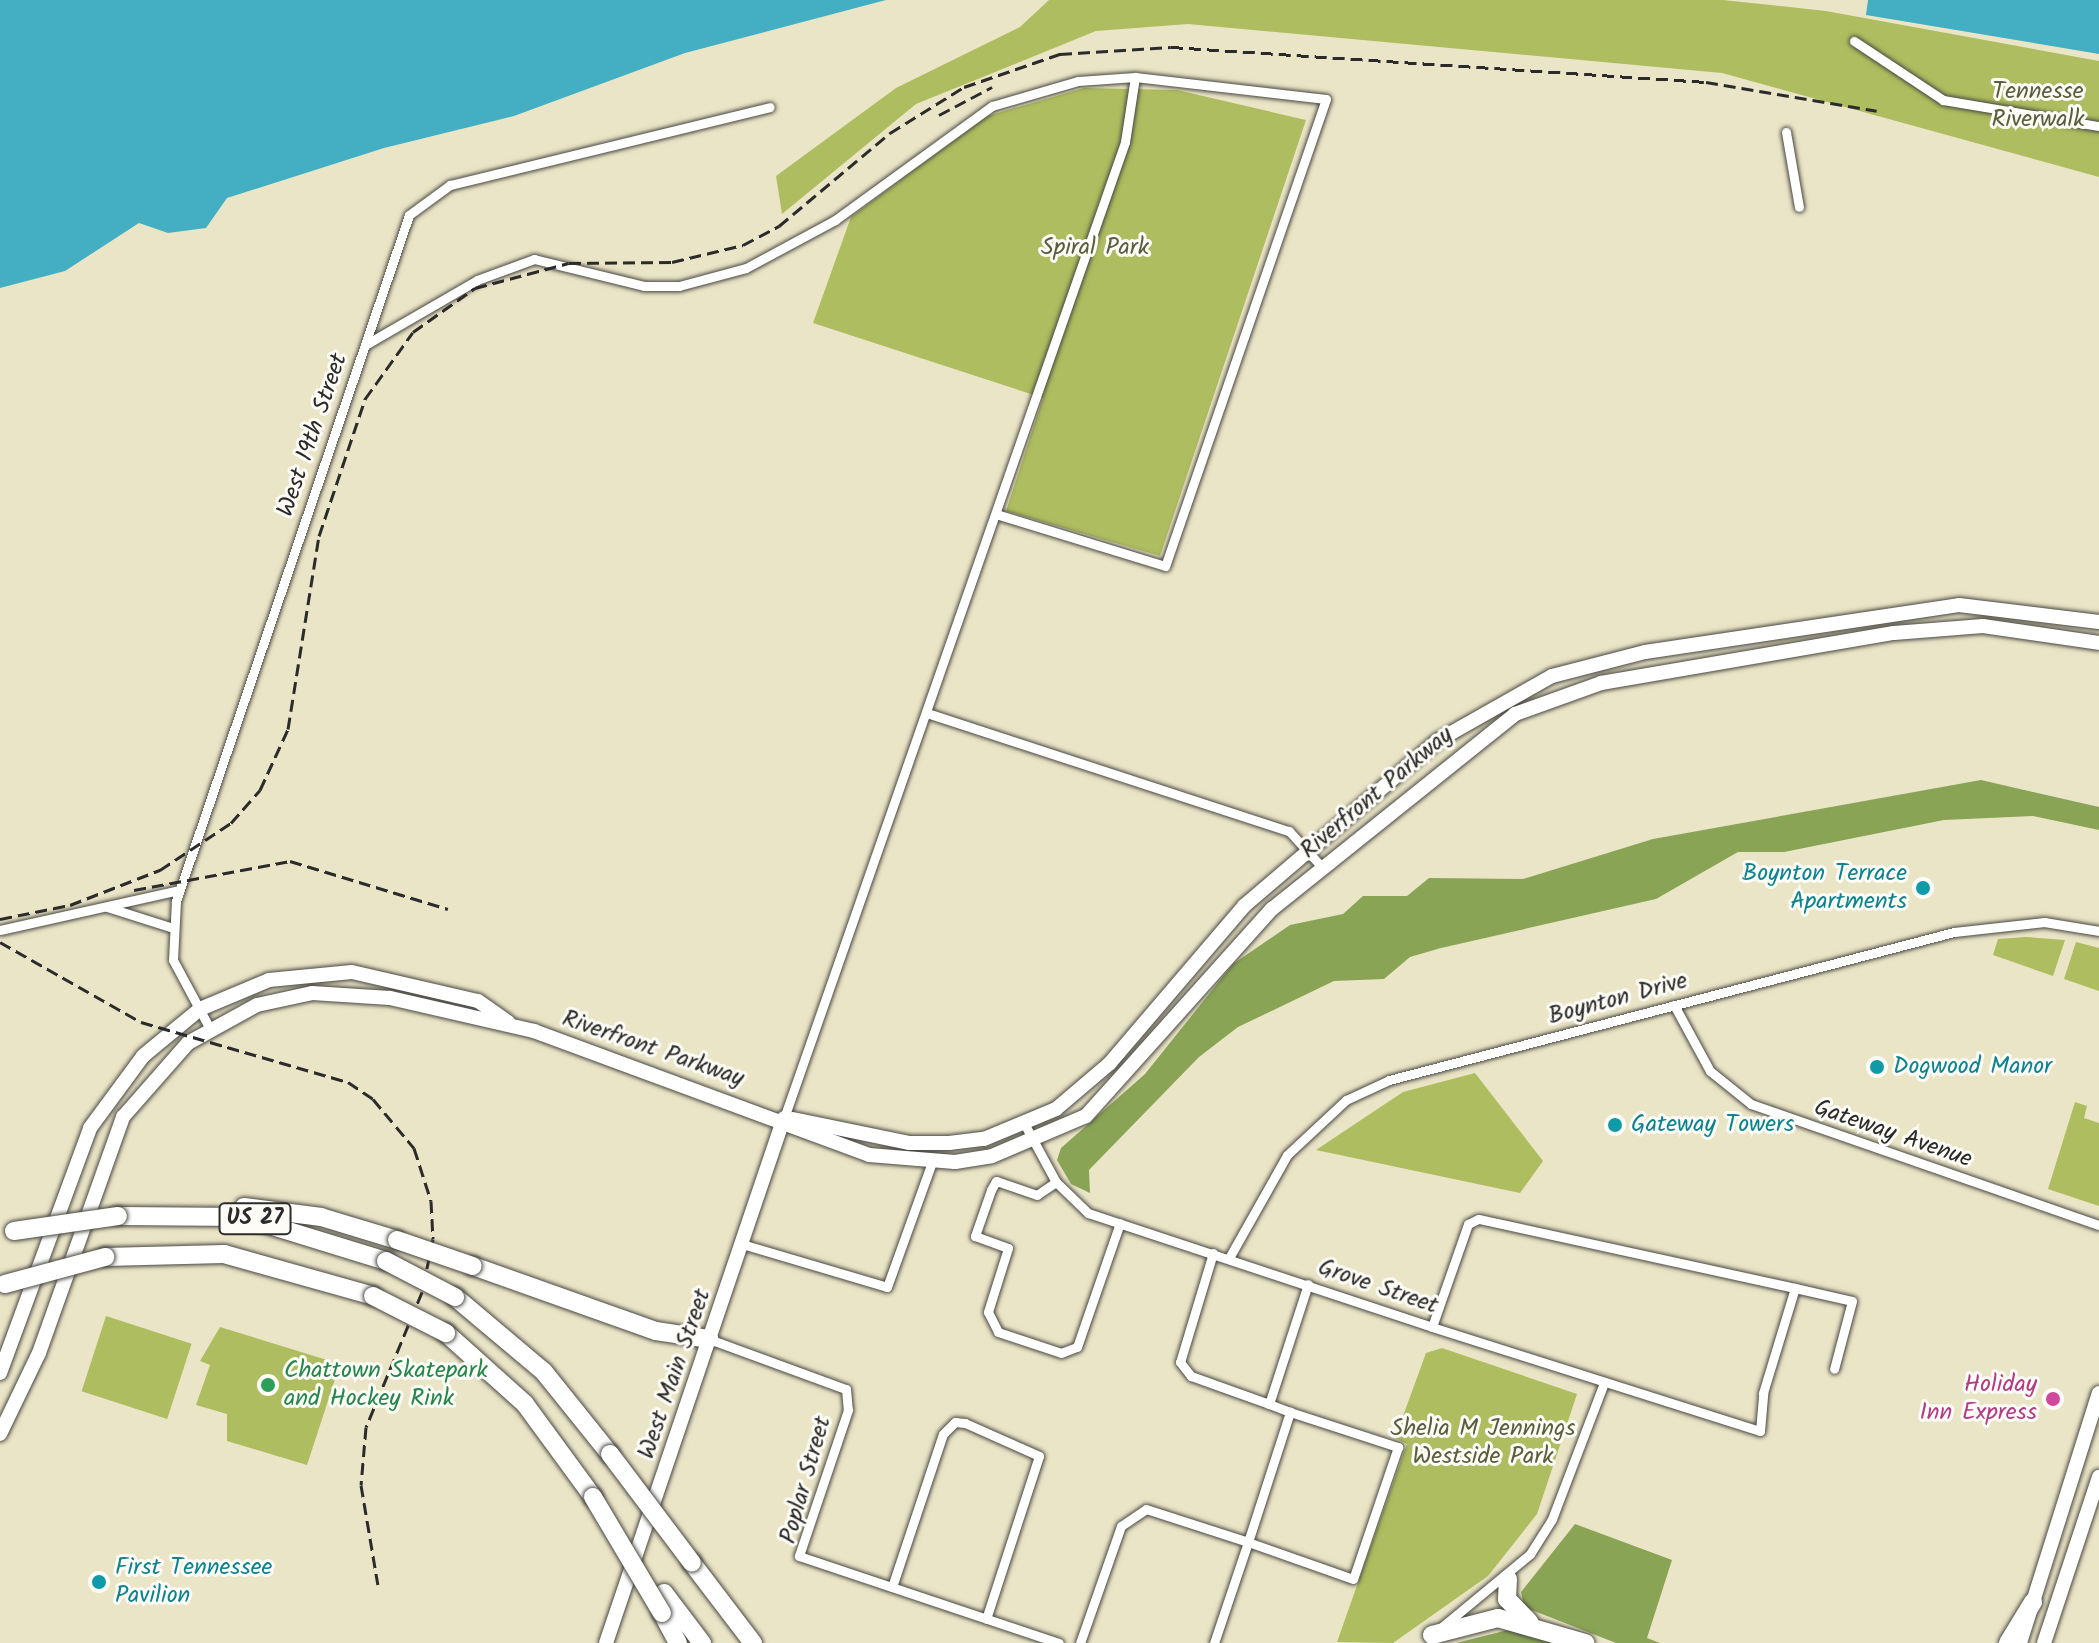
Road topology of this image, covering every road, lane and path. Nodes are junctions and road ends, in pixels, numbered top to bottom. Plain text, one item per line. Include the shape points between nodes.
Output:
1 (1854, 41) dead end
2 (1135, 77) junction
3 (770, 107) dead end
4 (2099, 126) edge
5 (1786, 132) dead end
6 (1799, 207) dead end
7 (365, 345) junction
8 (996, 514) junction
9 (2036, 610) junction
10 (2099, 622) edge
11 (2032, 629) junction
12 (2099, 643) edge
13 (927, 713) junction
14 (1307, 851) junction
15 (1322, 867) junction
16 (179, 890) junction
17 (104, 906) junction
18 (170, 927) junction
19 (0, 930) edge
20 (2099, 931) edge
21 (1674, 1005) junction
22 (200, 1009) junction
23 (508, 1022) junction
24 (209, 1027) junction
25 (784, 1118) junction
26 (1025, 1125) junction
27 (1034, 1142) junction
28 (932, 1162) junction
29 (1056, 1182) junction
30 (160, 1213) junction
31 (1120, 1223) junction
32 (2099, 1225) edge
33 (7, 1233) edge
34 (742, 1244) junction
35 (1213, 1253) junction
36 (1229, 1258) junction
37 (1308, 1284) junction
38 (2, 1285) edge
39 (1795, 1288) junction
40 (1432, 1327) junction
41 (709, 1339) junction
42 (1834, 1369) dead end
43 (0, 1373) edge
44 (1604, 1383) junction
45 (2099, 1393) edge
46 (1269, 1404) junction
47 (1290, 1412) junction
48 (0, 1434) edge
49 (2099, 1477) edge
50 (593, 1497) junction
51 (1248, 1542) junction
52 (1508, 1579) junction
53 (892, 1587) junction
54 (2033, 1602) junction
55 (986, 1619) junction
56 (1534, 1626) junction
57 (1426, 1639) edge
58 (606, 1643) edge
59 (678, 1643) edge
60 (702, 1643) edge
61 (753, 1643) edge
62 (1059, 1643) edge
63 (1080, 1643) edge
64 (1214, 1643) edge
65 (1585, 1643) edge
66 (2008, 1643) edge
67 (2020, 1643) edge
68 (2044, 1643) edge

1 - 4 street via 1943,100
2 - 7 street via 1078,81 992,106 835,220 746,268 679,286 644,286 534,259 477,280
2 - 8 street via 1125,142
2 - 8 street via 1326,99 1165,566
3 - 7 street, West 19th Street via 426,195 409,215
5 - 6 street
7 - 16 street, West 19th Street
8 - 13 street
9 - 10 main road, Riverfront Parkway
9 - 11 street
9 - 14 main road, Riverfront Parkway via 1909,610 1645,652 1552,676 1472,716
11 - 12 main road, Riverfront Parkway
11 - 15 main road, Riverfront Parkway via 1894,633 1656,671 1558,696 1475,741
13 - 14 street via 1289,831
13 - 25 street
14 - 15 street
14 - 26 main road, Riverfront Parkway via 1194,957 1085,1089
15 - 27 main road, Riverfront Parkway via 1216,964 1123,1081 1086,1116
16 - 17 street
16 - 18 street, West 19th Street
17 - 18 street
17 - 19 street
18 - 22 street, West 19th Street via 173,960
20 - 21 street, Boynton Drive via 2003,924
21 - 32 street, Gateway Avenue via 1710,1071 1751,1104
21 - 36 street, Boynton Drive via 1389,1080 1346,1100 1287,1155
22 - 23 main road, Riverfront Parkway via 269,980 352,972 478,1001
22 - 24 street, West 19th Street
22 - 43 main road, Riverfront Parkway via 114,1090 63,1191
23 - 24 main road, Riverfront Parkway via 332,992 274,999
23 - 25 main road, Riverfront Parkway
24 - 48 main road, Riverfront Parkway via 134,1100 88,1202 39,1353
25 - 26 main road, Riverfront Parkway via 909,1143 984,1139
25 - 28 main road, Riverfront Parkway via 869,1155
25 - 34 main road, West Main Street
26 - 27 street, Grove Street
27 - 28 main road, Riverfront Parkway
27 - 29 street, Grove Street
28 - 34 street via 887,1287 869,1287
29 - 31 street, Grove Street via 1088,1213
29 - 31 street via 1037,1195 996,1181 975,1236 1008,1248 990,1324 1061,1353 1077,1347
30 - 33 highway, US 27, bridge
30 - 41 highway, bridge via 271,1209 397,1240 656,1331
30 - 61 highway, US 27, bridge via 262,1220 386,1261 455,1297 544,1372
31 - 35 street, Grove Street
34 - 41 main road, West Main Street
35 - 36 street, Grove Street
35 - 46 street via 1180,1362 1191,1376
36 - 37 street, Grove Street
37 - 40 street, Grove Street
37 - 46 street
38 - 50 highway, US 27, bridge via 105,1257 224,1254 373,1296 446,1333 525,1404
39 - 40 street via 1478,1219 1468,1224
39 - 42 street via 1852,1301
39 - 44 street, Grove Street via 1763,1393 1760,1431
40 - 44 street, Grove Street
41 - 53 street, Poplar Street via 846,1389 848,1410 799,1556
41 - 58 main road, West Main Street
44 - 52 street via 1552,1519
45 - 54 main road
46 - 47 street
47 - 51 street
47 - 51 street via 1398,1447 1353,1579
49 - 68 main road
50 - 59 highway, bridge
50 - 60 highway, US 27, bridge
51 - 63 street via 1136,1510 1121,1526
51 - 64 street
52 - 56 highway via 1507,1599
52 - 57 street
53 - 55 street, Poplar Street
53 - 55 street via 943,1434 965,1423 1039,1456
54 - 66 highway
54 - 67 main road
55 - 62 street, Poplar Street
56 - 57 highway via 1487,1618
56 - 65 highway

